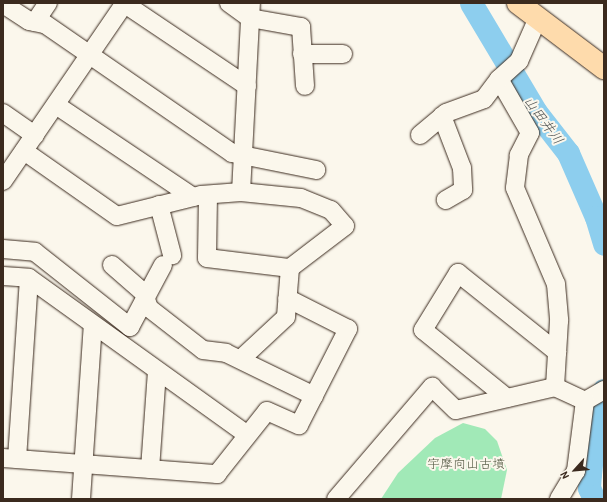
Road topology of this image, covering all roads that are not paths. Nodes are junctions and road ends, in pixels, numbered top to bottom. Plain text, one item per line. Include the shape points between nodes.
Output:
1 (48, 3) edge
2 (229, 3) edge
3 (518, 3) edge
4 (3, 4) edge
5 (125, 4) edge
6 (251, 11) edge
7 (538, 18) junction
8 (35, 22) junction
9 (302, 54) junction
10 (343, 54) dead end
11 (90, 55) junction
12 (604, 68) edge
13 (499, 79) junction
14 (247, 86) junction
15 (305, 86) dead end
16 (56, 105) junction
17 (3, 113) edge
18 (442, 116) junction
19 (35, 135) junction
20 (420, 135) dead end
21 (24, 151) junction
22 (243, 155) junction
23 (316, 170) dead end
24 (3, 182) edge
25 (242, 192) junction
26 (200, 196) junction
27 (446, 200) dead end
28 (159, 205) junction
29 (3, 238) edge
30 (35, 242) dead end
31 (3, 249) edge
32 (112, 264) dead end
33 (290, 268) junction
34 (3, 276) edge
35 (29, 278) junction
36 (146, 297) junction
37 (287, 298) junction
38 (93, 325) junction
39 (557, 352) junction
40 (244, 356) dead end
41 (157, 372) junction
42 (555, 387) junction
43 (604, 390) edge
44 (314, 396) junction
45 (507, 398) junction
46 (585, 401) junction
47 (246, 434) junction
48 (10, 459) edge
49 (84, 463) junction
50 (150, 468) junction
51 (81, 499) edge
52 (336, 499) edge
53 (558, 499) edge

1 - 8 street
2 - 6 street
3 - 7 main road
4 - 8 street
5 - 11 street
5 - 14 street
6 - 9 street via 301,27
6 - 14 street
7 - 12 main road
7 - 13 street via 519,61
8 - 11 street via 45,24
9 - 10 street
9 - 15 street
11 - 16 street
11 - 22 street via 232,153
13 - 18 street via 484,99
13 - 39 street via 530,133 519,155 515,188 556,284 559,321
14 - 22 street
16 - 19 street
16 - 26 street
17 - 19 street
18 - 20 street
18 - 27 street via 462,168 463,190
19 - 21 street
21 - 24 street
21 - 28 street via 116,216
22 - 23 street
22 - 25 street
25 - 26 street
25 - 33 street via 301,198 331,210 345,226
26 - 28 street
26 - 33 street via 206,258
28 - 36 street via 168,260
29 - 30 street
31 - 36 street via 35,252 130,327
32 - 36 street
33 - 37 street
34 - 35 street
35 - 38 street
35 - 48 street
36 - 44 street via 149,308 203,350 226,353
37 - 40 street via 286,317
37 - 44 street via 348,329
38 - 41 street
38 - 49 street
39 - 42 street
39 - 45 street via 458,273 424,330
41 - 47 street
41 - 50 street
42 - 45 street
42 - 46 street
43 - 46 street
44 - 47 street via 299,424 267,411
45 - 52 street via 456,410 432,387
46 - 53 street via 576,471
47 - 50 street via 217,474
48 - 49 street
49 - 50 street
49 - 51 street

